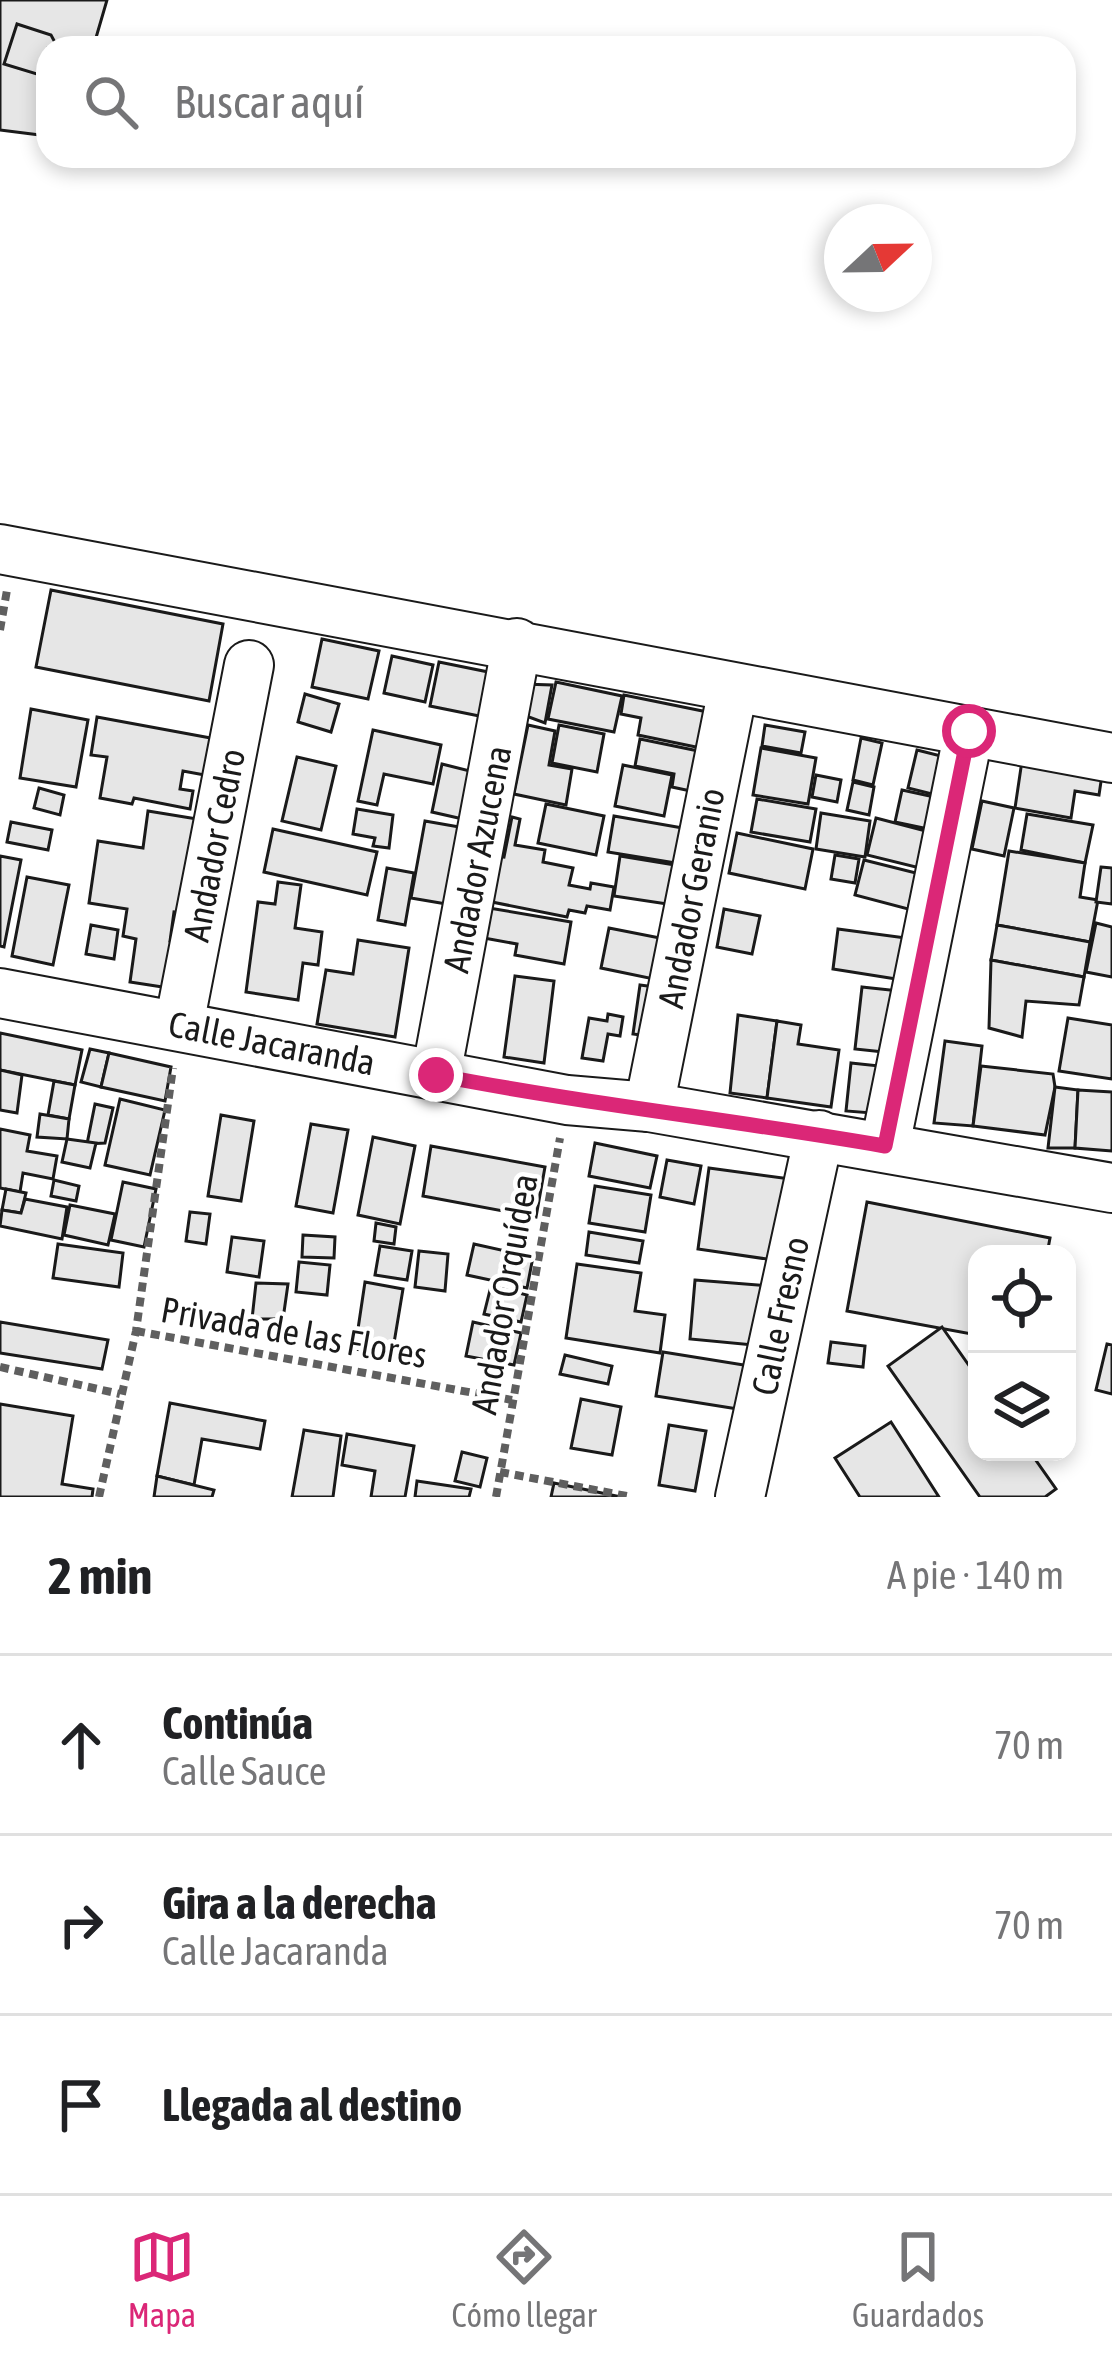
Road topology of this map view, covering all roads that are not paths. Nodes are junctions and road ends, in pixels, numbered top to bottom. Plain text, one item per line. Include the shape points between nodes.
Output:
1 (0, 549) edge
2 (517, 643) junction
3 (249, 665) dead end
4 (733, 688) junction
5 (969, 731) junction
6 (1112, 758) edge
7 (0, 993) edge
8 (179, 1025) junction
9 (436, 1075) junction
10 (649, 1107) junction
11 (819, 1135) junction
12 (885, 1146) junction
13 (1112, 1188) edge
14 (740, 1497) edge

1 - 2 street
2 - 4 street
2 - 9 street, Andador Azucena
3 - 8 street, Andador Cedro
4 - 5 street
4 - 10 street, Andador Geranio
5 - 6 street
5 - 12 street
7 - 8 street, Calle Jacaranda
8 - 9 street, Calle Jacaranda
9 - 10 street, Calle Jacaranda
10 - 11 street, Calle Jacaranda
11 - 12 street, Calle Jacaranda
11 - 14 street, Calle Fresno
12 - 13 street, Calle Jacaranda

